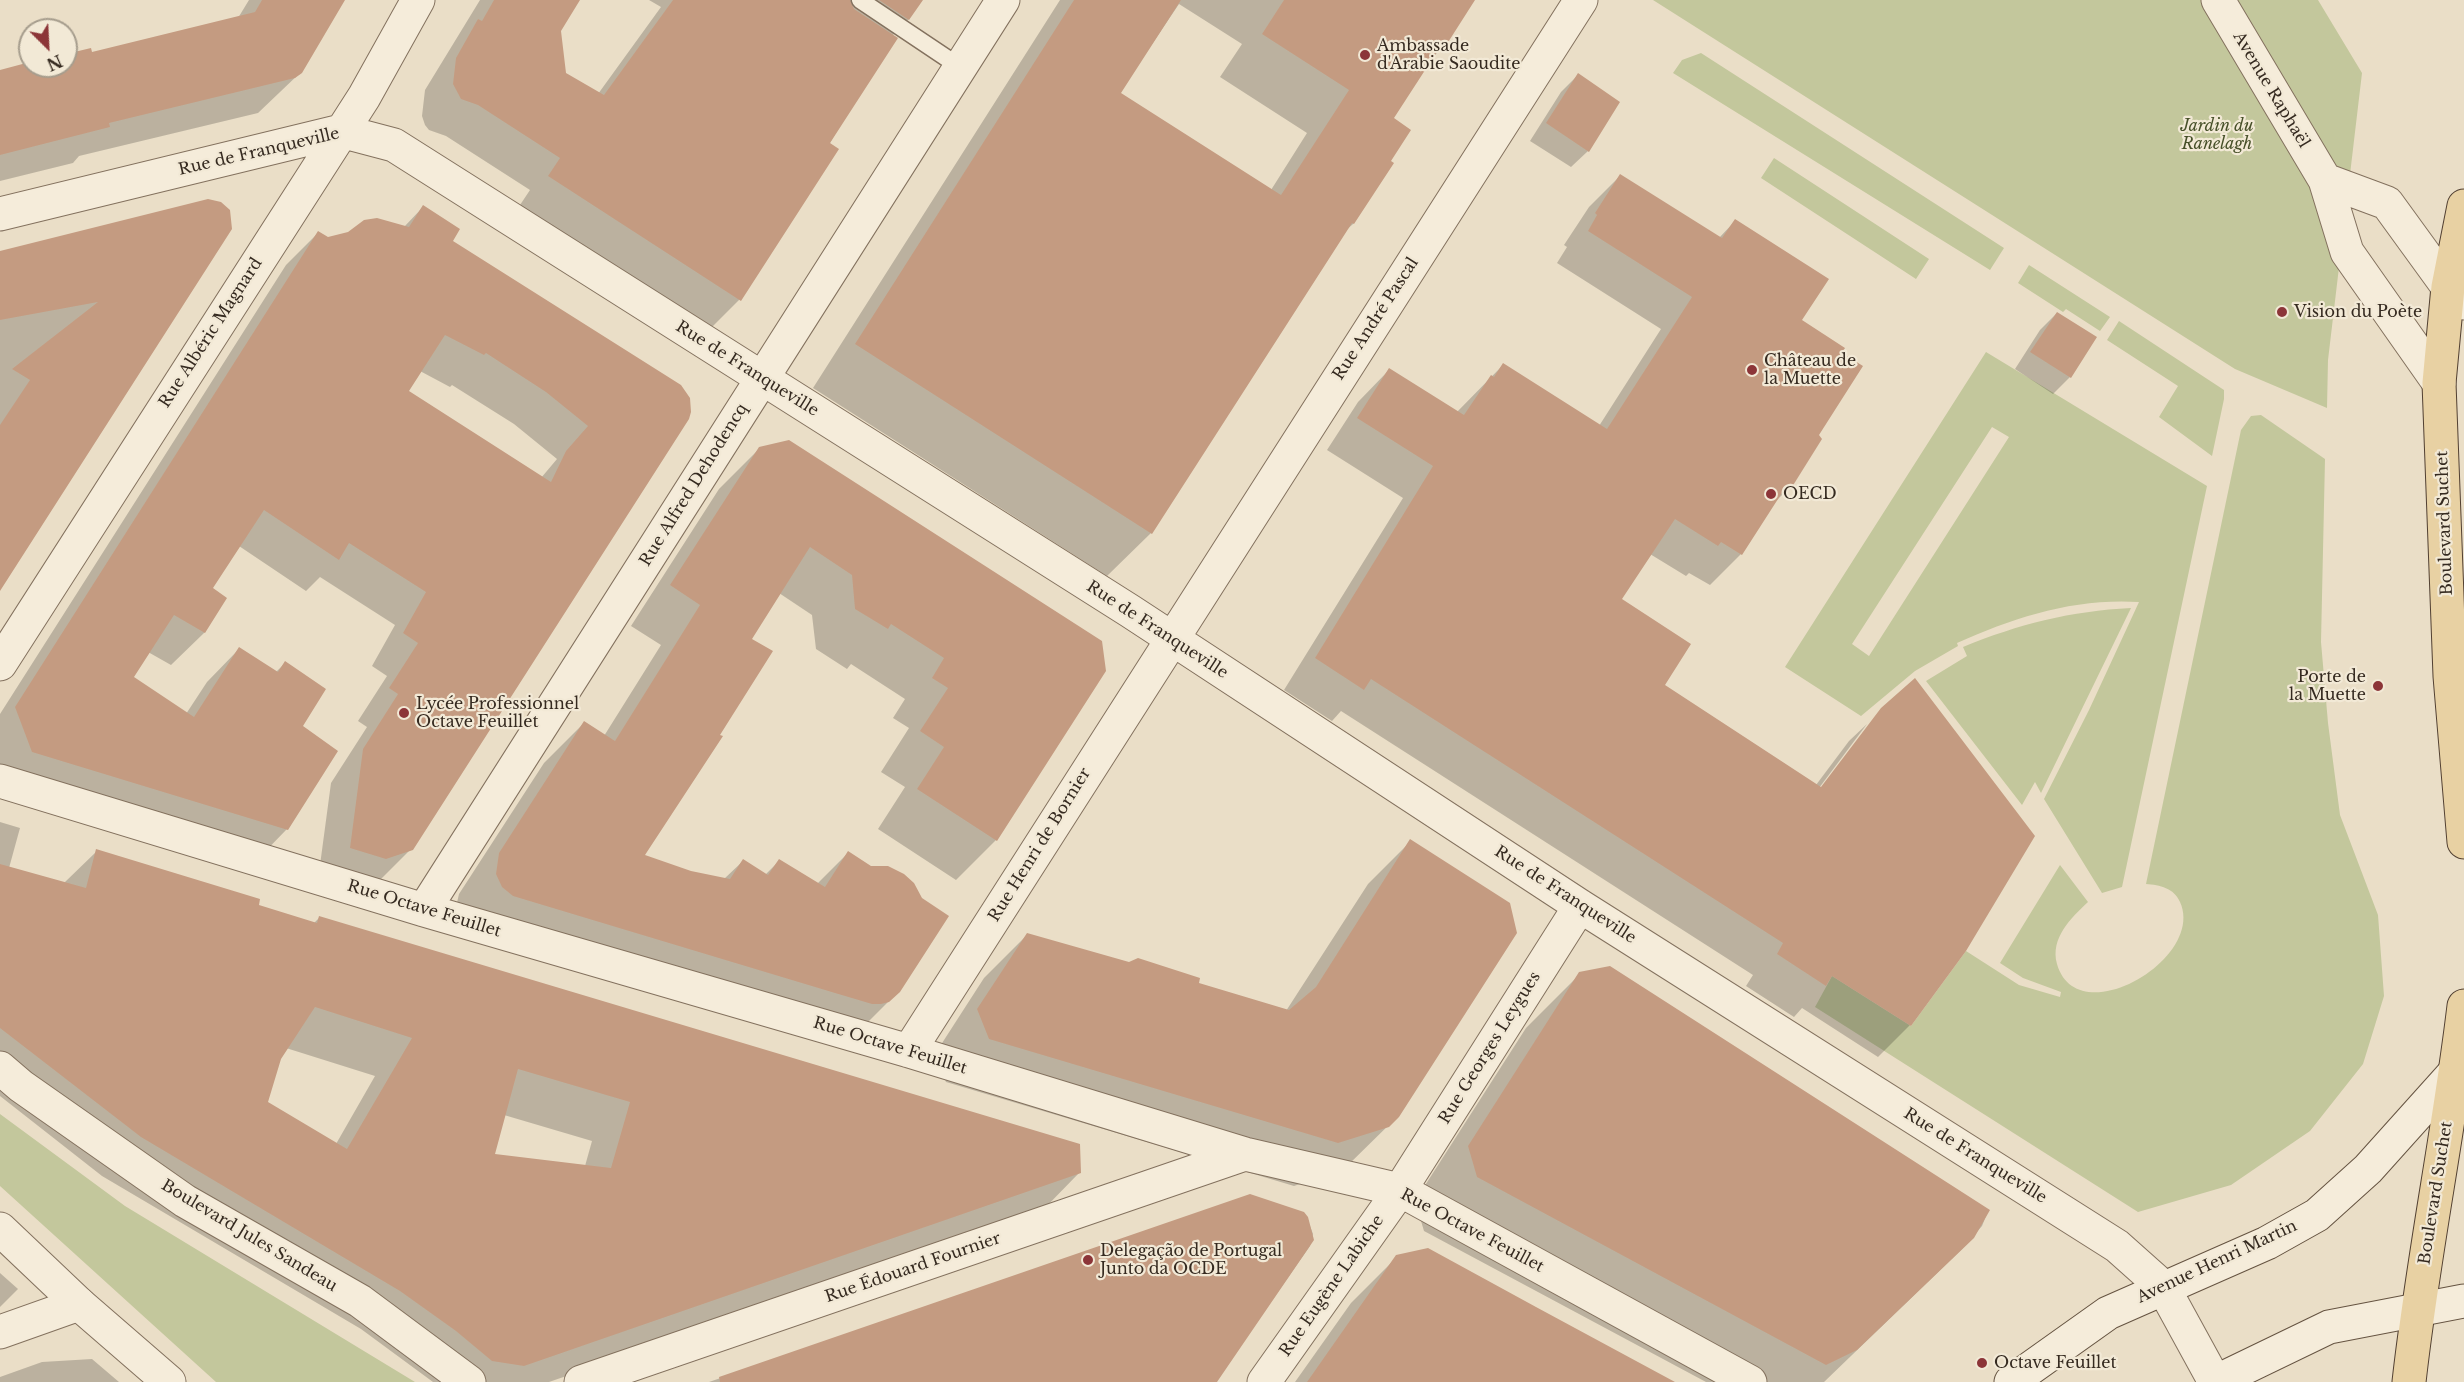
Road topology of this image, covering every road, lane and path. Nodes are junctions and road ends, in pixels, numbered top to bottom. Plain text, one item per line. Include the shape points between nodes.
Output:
1 (418, 0) edge
2 (860, 0) edge
3 (1003, 0) edge
4 (1581, 0) edge
5 (2218, 0) edge
6 (960, 67) junction
7 (341, 131) junction
8 (2325, 180) junction
9 (2464, 206) edge
10 (0, 214) edge
11 (2456, 295) edge
12 (762, 378) junction
13 (2439, 383) junction
14 (1171, 639) junction
15 (0, 664) edge
16 (0, 780) edge
17 (2464, 842) edge
18 (1580, 906) junction
19 (424, 910) junction
20 (2464, 1006) edge
21 (909, 1051) junction
22 (0, 1068) edge
23 (2456, 1071) junction
24 (1245, 1154) junction
25 (1400, 1190) junction
26 (0, 1229) edge
27 (2163, 1287) junction
28 (2464, 1301) edge
29 (79, 1304) junction
30 (2417, 1308) junction
31 (0, 1332) edge
32 (169, 1382) edge
33 (469, 1382) edge
34 (581, 1382) edge
35 (1264, 1382) edge
36 (1750, 1382) edge
37 (2011, 1382) edge
38 (2215, 1382) edge
39 (2409, 1382) edge

1 - 7 street, Rue Albéric Magnard
2 - 6 lane
3 - 6 street, Rue Alfred Dehodencq
4 - 14 street, Rue André Pascal
5 - 8 street, Avenue Raphaël
6 - 12 street, Rue Alfred Dehodencq
7 - 10 street, Rue de Franqueville
7 - 12 street, Rue de Franqueville via 394,145
7 - 15 street, Rue Albéric Magnard
8 - 11 street via 2387,203
8 - 13 street, Avenue Raphaël via 2347,252
9 - 11 main road, Boulevard Suchet
11 - 13 main road, Boulevard Suchet
12 - 14 street, Rue de Franqueville
12 - 19 street, Rue Alfred Dehodencq
13 - 17 main road, Boulevard Suchet via 2450,676
14 - 18 street, Rue de Franqueville
14 - 21 street, Rue Henri de Bornier
16 - 19 street, Rue Octave Feuillet
18 - 25 street, Rue Georges Leygues
18 - 27 street, Rue de Franqueville via 2117,1246
19 - 21 street, Rue Octave Feuillet
20 - 23 main road, Boulevard Suchet
21 - 24 street, Rue Octave Feuillet
22 - 33 street, Boulevard Jules Sandeau via 185,1201 360,1301
23 - 27 street, Avenue Henri Martin via 2368,1169 2317,1215 2267,1243
23 - 30 main road, Boulevard Suchet
24 - 25 street, Rue Octave Feuillet
24 - 34 street, Rue Édouard Fournier
25 - 35 street, Rue Eugène Labiche
25 - 36 street, Rue Octave Feuillet
26 - 29 street
27 - 37 street, Avenue Henri Martin via 2108,1313
27 - 38 street, Rue de Franqueville
28 - 30 street
29 - 31 street
29 - 32 street
30 - 38 street via 2329,1327
30 - 39 main road, Boulevard Suchet

